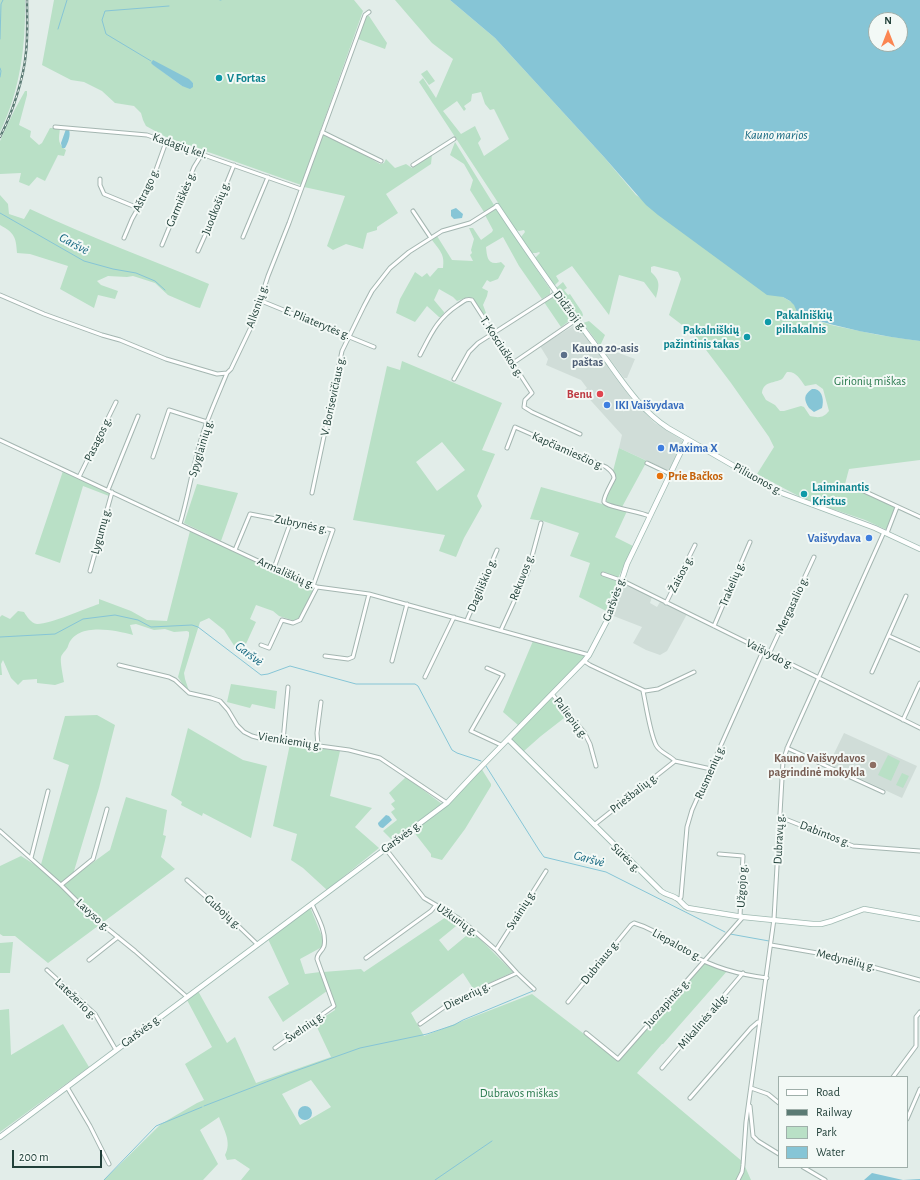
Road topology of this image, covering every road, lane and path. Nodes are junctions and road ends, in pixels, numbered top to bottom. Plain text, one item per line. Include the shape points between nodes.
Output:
1 (369, 12) dead end
2 (55, 127) dead end
3 (322, 132) junction
4 (454, 139) dead end
5 (166, 142) junction
6 (202, 154) junction
7 (381, 161) dead end
8 (234, 165) junction
9 (413, 165) dead end
10 (268, 177) junction
11 (100, 179) dead end
12 (301, 188) junction
13 (497, 206) joint
14 (138, 208) junction
15 (413, 211) dead end
16 (243, 237) dead end
17 (124, 238) dead end
18 (430, 238) junction
19 (162, 245) dead end
20 (198, 251) dead end
21 (556, 292) junction
22 (0, 295) edge
23 (259, 300) junction
24 (576, 320) junction
25 (493, 332) junction
26 (350, 337) junction
27 (374, 347) dead end
28 (420, 355) dead end
29 (513, 364) junction
30 (227, 373) junction
31 (454, 379) dead end
32 (116, 402) dead end
33 (138, 416) dead end
34 (207, 422) junction
35 (580, 434) dead end
36 (687, 439) junction
37 (0, 440) edge
38 (506, 448) dead end
39 (153, 457) dead end
40 (647, 463) dead end
41 (670, 474) junction
42 (80, 476) junction
43 (855, 487) dead end
44 (108, 490) junction
45 (112, 492) junction
46 (312, 493) dead end
47 (897, 507) junction
48 (649, 516) junction
49 (920, 517) edge
50 (291, 521) junction
51 (541, 523) dead end
52 (180, 524) junction
53 (886, 533) junction
54 (750, 542) dead end
55 (695, 545) dead end
56 (920, 549) edge
57 (235, 550) junction
58 (497, 550) dead end
59 (814, 557) dead end
60 (274, 568) junction
61 (90, 571) dead end
62 (603, 574) dead end
63 (621, 580) junction
64 (315, 587) junction
65 (369, 594) junction
66 (906, 596) dead end
67 (666, 603) junction
68 (407, 604) junction
69 (454, 617) junction
70 (467, 620) junction
71 (714, 626) junction
72 (501, 630) junction
73 (889, 636) junction
74 (261, 645) dead end
75 (920, 650) edge
76 (763, 651) junction
77 (770, 654) junction
78 (589, 655) junction
79 (325, 656) dead end
80 (584, 661) junction
81 (392, 662) dead end
82 (119, 665) dead end
83 (487, 668) dead end
84 (694, 672) dead end
85 (872, 672) dead end
86 (425, 677) dead end
87 (819, 678) junction
88 (920, 683) edge
89 (288, 687) dead end
90 (643, 691) junction
91 (552, 694) junction
92 (321, 702) dead end
93 (903, 720) junction
94 (920, 728) edge
95 (508, 739) junction
96 (283, 741) junction
97 (501, 745) junction
98 (318, 746) junction
99 (787, 748) junction
100 (675, 761) junction
101 (596, 766) dead end
102 (712, 769) junction
103 (48, 791) dead end
104 (883, 792) dead end
105 (447, 803) junction
106 (108, 809) dead end
107 (780, 817) junction
108 (594, 825) junction
109 (0, 832) edge
110 (385, 848) junction
111 (920, 852) edge
112 (719, 854) dead end
113 (31, 858) junction
114 (546, 871) dead end
115 (187, 880) dead end
116 (62, 885) junction
117 (679, 900) junction
118 (312, 904) junction
119 (436, 905) junction
120 (742, 916) junction
121 (774, 919) junction
122 (920, 919) edge
123 (634, 923) joint
124 (118, 937) junction
125 (258, 944) junction
126 (771, 945) junction
127 (496, 950) junction
128 (366, 958) dead end
129 (89, 960) dead end
130 (705, 961) junction
131 (46, 970) dead end
132 (517, 973) junction
133 (743, 973) junction
134 (767, 978) junction
135 (920, 980) edge
136 (534, 989) dead end
137 (187, 997) junction
138 (568, 1002) dead end
139 (920, 1012) edge
140 (760, 1022) junction
141 (420, 1024) dead end
142 (586, 1033) dead end
143 (275, 1048) dead end
144 (116, 1050) junction
145 (662, 1068) dead end
146 (894, 1076) edge
147 (67, 1086) junction
148 (751, 1088) junction
149 (920, 1089) edge
150 (690, 1098) dead end
151 (749, 1102) junction
152 (778, 1102) edge
153 (908, 1117) edge
154 (0, 1137) edge
155 (778, 1153) edge
156 (109, 1164) dead end
157 (805, 1168) edge
158 (738, 1180) edge
159 (825, 1180) edge

1 - 3 street, Alksnių g. via 365,15
2 - 5 street, Kadagių kel. via 140,133
3 - 7 street
3 - 12 street, Alksnių g.
4 - 9 street
5 - 6 street, Kadagių kel.
5 - 14 street, Aštrago g. via 146,196
6 - 8 street, Kadagių kel.
6 - 19 street, Garmiškės g. via 194,166
8 - 10 street, Kadagių kel.
8 - 20 street, Juodkošių g.
10 - 12 street, Kadagių kel.
10 - 16 street
11 - 14 street via 104,194
12 - 23 street, Alksnių g.
13 - 18 street, V. Borisevičiaus g. via 470,223 442,231
13 - 21 main road, Didžioji g.
14 - 17 street, Aštrago g.
15 - 18 street
18 - 26 street, V. Borisevičiaus g. via 405,255 386,273 364,306
21 - 24 main road, Didžioji g.
21 - 25 street
22 - 30 street via 166,359 217,374
23 - 26 street, E. Pliaterytės g.
23 - 30 street, Alksnių g. via 242,347 232,369
24 - 29 street
24 - 36 main road, Didžioji g. via 644,408 664,425
25 - 28 street, T. Kosciuškos g. via 472,300 466,300 439,321
25 - 29 street, T. Kosciuškos g.
25 - 31 street via 469,352
26 - 27 street, E. Pliaterytės g.
26 - 46 street, V. Borisevičiaus g. via 342,351
29 - 35 street, T. Kosciuškos g. via 532,393 525,400 524,407
30 - 34 street, Spyglainių g.
32 - 42 street, Pasagos g.
33 - 44 street
34 - 39 street via 170,410
34 - 52 street, Spyglainių g.
36 - 41 main road, Garšvės g.
36 - 53 main road, Piliuonos g. via 779,492
37 - 42 street, Armališkių g.
38 - 48 street, Kapčiamiesčio g. via 515,427 606,467 614,478 605,496 605,503
40 - 41 street
41 - 48 main road, Garšvės g.
42 - 44 street, Armališkių g.
43 - 47 street
44 - 45 street, Armališkių g.
45 - 52 street, Armališkių g.
45 - 61 street, Lygumų g.
47 - 49 street
47 - 53 street, Dubravų g.
48 - 63 main road, Garšvės g.
50 - 57 street, Zubrynės g. via 250,514
50 - 60 street
50 - 64 street, Zubrynės g. via 333,530
51 - 72 street, Rekuvos g. via 528,570
52 - 57 street, Armališkių g.
53 - 56 main road, Piliuonos g.
53 - 87 street, Dubravų g.
54 - 71 street, Trakelių g.
55 - 67 street, Žaisos g.
57 - 60 street, Armališkių g.
58 - 70 street, Dagiliškio g.
59 - 77 street, Mergasalio g.
60 - 64 street, Armališkių g.
62 - 63 street, Vaišvydo g.
63 - 67 street, Vaišvydo g.
63 - 78 main road, Garšvės g. via 611,613
64 - 65 street, Armališkių g.
64 - 74 street via 300,620 293,623 282,620 269,648
65 - 68 street, Armališkių g.
65 - 79 street via 353,657 348,659
66 - 73 street
67 - 71 street, Vaišvydo g.
68 - 69 street, Armališkių g.
68 - 81 street
69 - 70 street, Armališkių g.
69 - 86 street
70 - 72 street, Armališkių g.
71 - 76 street, Vaišvydo g.
72 - 78 street, Armališkių g.
73 - 75 street
73 - 85 street
76 - 77 street, Vaišvydo g.
76 - 102 street, Rusmenių g.
77 - 87 street, Vaišvydo g.
78 - 80 main road, Garšvės g.
80 - 90 street
80 - 91 main road, Garšvės g.
82 - 96 street, Vienkiemių g. via 169,677 189,694 220,701 244,732 263,739
83 - 97 street via 503,675 471,731
84 - 90 street via 654,690
87 - 93 street, Vaišvydo g.
87 - 99 street, Dubravų g.
88 - 93 street
89 - 96 street
90 - 100 street via 656,745
91 - 95 main road, Garšvės g.
91 - 101 street, Paliepių g. via 584,732
92 - 98 street
93 - 94 street, Vaišvydo g.
95 - 97 main road, Garšvės g.
95 - 108 main road, Sūrės g.
96 - 98 street, Vienkiemių g.
97 - 105 main road, Garšvės g.
98 - 105 street, Vienkiemių g. via 370,754 380,758
99 - 104 street
99 - 107 street, Dubravų g. via 783,761
100 - 102 street
100 - 108 street, Priešbalių g.
102 - 117 street, Rusmenių g. via 692,810 687,827
103 - 113 street
105 - 110 main road, Garšvės g.
106 - 116 street via 93,859
107 - 111 street, Dabintos g. via 853,846
107 - 121 street, Dubravų g.
108 - 117 main road, Sūrės g. via 661,891
109 - 113 street, Lavyso g.
110 - 118 main road, Garšvės g.
110 - 119 street, Užkurių g. via 424,898
112 - 120 street, Užgojo g. via 743,856
113 - 116 street, Lavyso g.
114 - 127 street, Svainių g.
115 - 125 street, Gubojų g.
116 - 124 street, Lavyso g. via 93,917
117 - 120 main road, Sūrės g. via 688,908
118 - 125 main road, Garšvės g.
118 - 143 street, Švelnių g. via 325,938 317,960 334,1006
119 - 127 street, Užkurių g. via 458,918
119 - 128 street
120 - 121 main road, Sūrės g.
120 - 130 street, Juozapinės g.
121 - 122 main road, Sūrės g. via 821,924 864,909
121 - 126 street, Dubravų g.
123 - 130 street, Liepaloto g.
123 - 138 street, Dubriaus g.
124 - 129 street
124 - 137 street, Lavyso g.
125 - 137 main road, Garšvės g.
126 - 134 street, Dubravų g.
126 - 135 street, Medynėlių g. via 829,955
127 - 132 street, Užkurių g.
130 - 133 street, Liepaloto g.
130 - 142 street, Juozapinės g. via 618,1059
131 - 144 street, Latežerio g. via 95,1014
132 - 136 street, Užkurių g.
132 - 141 street, Dieverių g. via 450,1002
133 - 134 street, Liepaloto g.
133 - 145 street, Mikalinės aklg.
134 - 140 street, Dubravų g.
137 - 144 main road, Garšvės g.
139 - 146 street via 916,1016 916,1046
140 - 148 street, Dubravų g.
140 - 150 street via 751,1028
144 - 147 main road, Garšvės g.
147 - 154 main road, Garšvės g.
147 - 156 street
148 - 151 street, Dubravų g.
148 - 152 street via 768,1094
149 - 153 street
151 - 155 street via 753,1136
151 - 158 street, Dubravų g. via 743,1165
157 - 159 street

